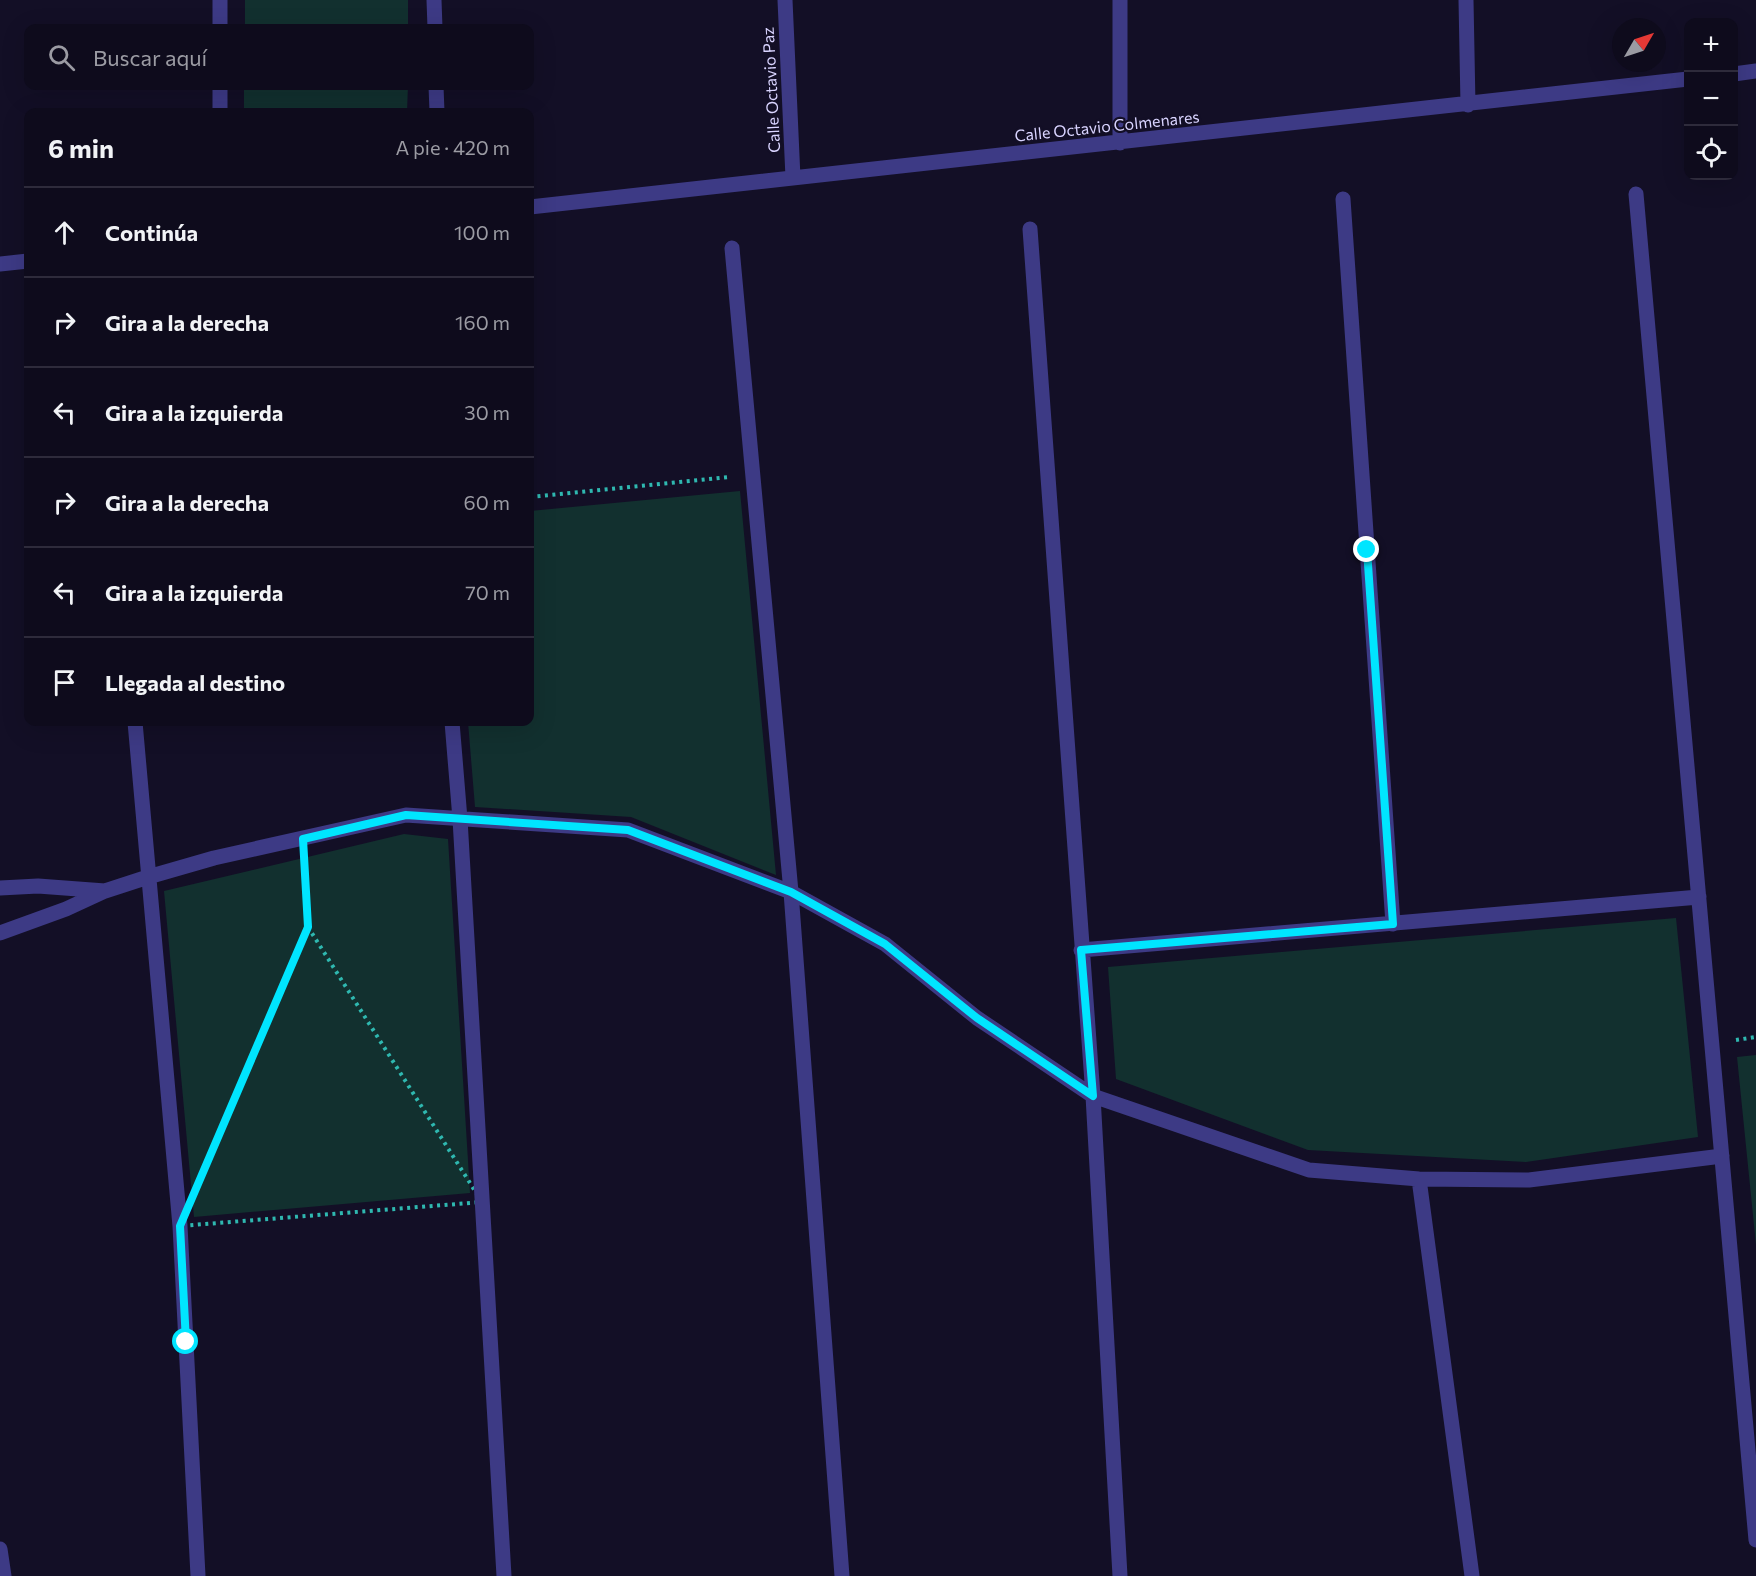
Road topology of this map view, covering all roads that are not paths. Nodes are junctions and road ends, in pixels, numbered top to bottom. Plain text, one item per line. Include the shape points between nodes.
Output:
1 (220, 0) edge
2 (434, 0) edge
3 (785, 0) edge
4 (1120, 0) edge
5 (1466, 0) edge
6 (220, 24) edge
7 (435, 24) edge
8 (1756, 71) edge
9 (1738, 73) edge
10 (1684, 80) edge
11 (220, 90) edge
12 (436, 90) edge
13 (1468, 105) junction
14 (220, 108) edge
15 (437, 108) edge
16 (1120, 143) junction
17 (793, 178) junction
18 (1635, 194) dead end
19 (1342, 199) dead end
20 (534, 207) edge
21 (1030, 229) dead end
22 (732, 248) dead end
23 (24, 261) edge
24 (0, 264) edge
25 (135, 726) edge
26 (452, 726) edge
27 (460, 819) junction
28 (148, 877) junction
29 (0, 888) edge
30 (105, 891) junction
31 (791, 892) junction
32 (1699, 897) junction
33 (1393, 924) junction
34 (0, 933) edge
35 (1081, 950) junction
36 (1093, 1096) junction
37 (1722, 1156) junction
38 (1419, 1179) junction
39 (1756, 1540) edge
40 (0, 1549) edge
41 (4, 1576) edge
42 (198, 1576) edge
43 (504, 1576) edge
44 (842, 1576) edge
45 (1120, 1576) edge
46 (1472, 1576) edge

1 - 6 street
2 - 7 street
3 - 17 street, Calle Octavio Paz
4 - 16 street
5 - 13 street
8 - 9 street
10 - 13 street, Calle Octavio Colmenares
11 - 14 street
12 - 15 street
13 - 16 street, Calle Octavio Colmenares
16 - 17 street, Calle Octavio Colmenares
17 - 20 street, Calle Octavio Colmenares
18 - 32 street
19 - 33 street
21 - 35 street
22 - 31 street
23 - 24 street
25 - 28 street
26 - 27 street
27 - 28 street via 406,815 214,858
27 - 31 street via 628,830
27 - 43 street
28 - 30 street
28 - 42 street via 180,1226
29 - 30 street via 38,886
30 - 34 street
31 - 36 street via 885,944 977,1018
31 - 44 street
32 - 33 street
32 - 37 street
33 - 35 street
35 - 36 street
36 - 38 street via 1309,1170
36 - 45 street
37 - 38 street via 1529,1180
37 - 39 street
38 - 46 street
40 - 41 street

